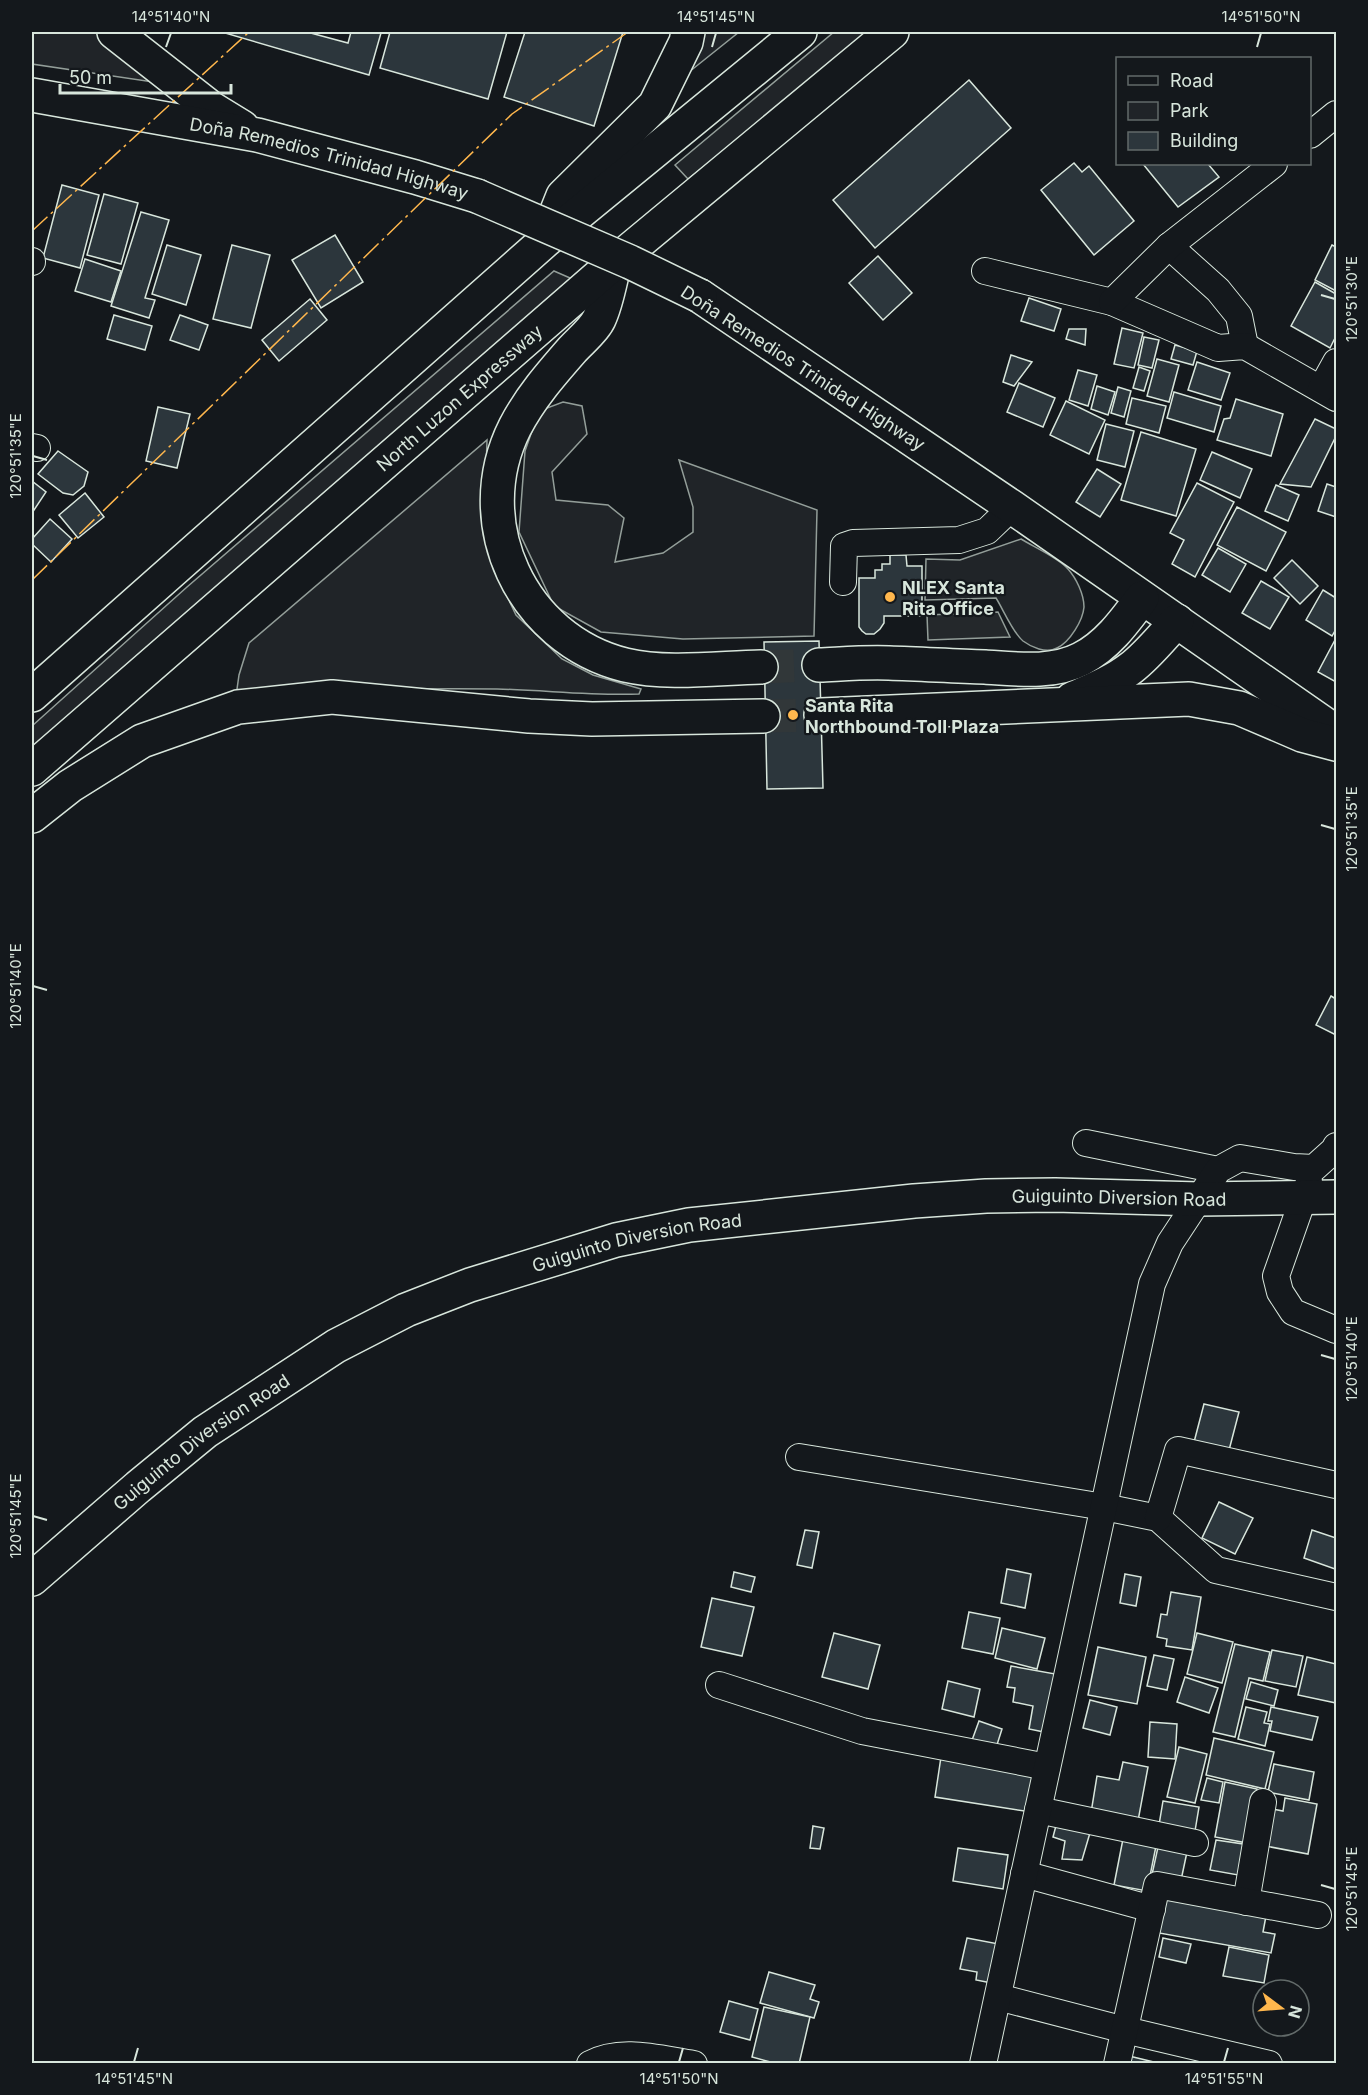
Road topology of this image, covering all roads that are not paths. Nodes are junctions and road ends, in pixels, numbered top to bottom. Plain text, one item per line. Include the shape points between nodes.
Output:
1 (114, 32) edge
2 (688, 32) edge
3 (800, 32) edge
4 (892, 32) edge
5 (32, 95) edge
6 (1336, 114) edge
7 (1311, 134) edge
8 (257, 135) junction
9 (1273, 165) edge
10 (546, 240) junction
11 (1169, 246) junction
12 (615, 262) junction
13 (985, 270) dead end
14 (1112, 302) junction
15 (1245, 346) junction
16 (1336, 362) edge
17 (1329, 393) edge
18 (1012, 507) junction
19 (843, 582) dead end
20 (1142, 598) junction
21 (1177, 621) junction
22 (819, 665) tunnel mouth
23 (761, 667) tunnel mouth
24 (32, 695) edge
25 (1063, 704) junction
26 (821, 715) tunnel mouth
27 (763, 716) tunnel mouth
28 (1336, 732) edge
29 (1336, 744) edge
30 (32, 769) edge
31 (32, 816) edge
32 (1086, 1143) dead end
33 (1336, 1146) edge
34 (1314, 1168) junction
35 (1218, 1170) junction
36 (1336, 1197) edge
37 (1199, 1199) junction
38 (1336, 1330) edge
39 (799, 1457) dead end
40 (1336, 1485) edge
41 (1104, 1507) junction
42 (1158, 1518) junction
43 (32, 1579) edge
44 (1336, 1597) edge
45 (719, 1685) dead end
46 (1047, 1767) junction
47 (1263, 1802) dead end
48 (1038, 1810) junction
49 (1195, 1843) dead end
50 (1024, 1874) junction
51 (1246, 1902) junction
52 (1152, 1909) junction
53 (1318, 1915) dead end
54 (998, 1997) junction
55 (1125, 2030) junction
56 (640, 2060) edge
57 (590, 2064) edge
58 (694, 2064) edge
59 (983, 2064) edge
60 (1117, 2064) edge
61 (1269, 2064) edge

1 - 8 main road via 211,108
2 - 10 main road via 655,105 563,196
3 - 10 main road
4 - 12 main road, North Luzon Expressway
5 - 8 main road, Doña Remedios Trinidad Highway
6 - 7 street
8 - 18 main road, Doña Remedios Trinidad Highway, bridge via 477,196 700,296
9 - 11 street
10 - 24 main road
11 - 14 street
11 - 15 street via 1218,290 1239,316
12 - 23 main road via 599,321 536,392 508,444 496,497 503,549 519,584 540,614 595,654 651,669
12 - 30 main road, North Luzon Expressway
13 - 14 street
14 - 15 street via 1218,348
15 - 17 street
16 - 17 street
18 - 19 street via 987,531 959,540 844,546
18 - 20 main road, Doña Remedios Trinidad Highway
20 - 21 main road, Doña Remedios Trinidad Highway
20 - 22 main road via 1099,648 1063,666
21 - 25 main road via 1129,669
21 - 28 main road, Doña Remedios Trinidad Highway
25 - 26 main road
25 - 29 main road via 1207,701 1239,708 1302,735
27 - 31 main road via 592,719 332,697 238,707 142,741 70,786
32 - 35 street
33 - 34 street
34 - 35 street via 1240,1158
34 - 38 street via 1276,1276 1280,1292 1293,1312
35 - 37 street
36 - 37 main road, Guiguinto Diversion Road
37 - 41 street via 1170,1243 1152,1284
37 - 43 main road, Guiguinto Diversion Road via 986,1196 688,1225 616,1240 470,1285 406,1310 336,1346 274,1385 205,1432
39 - 41 street
40 - 42 street via 1178,1450
41 - 42 street
41 - 46 street
42 - 44 street via 1216,1570
45 - 46 street via 862,1731
46 - 48 street
47 - 51 street
48 - 49 street
48 - 50 street
50 - 52 street
50 - 54 street
51 - 52 street via 1157,1885
51 - 53 street
52 - 55 street
54 - 55 street
54 - 59 street
55 - 60 street
55 - 61 street
56 - 57 street via 616,2054
56 - 58 street

